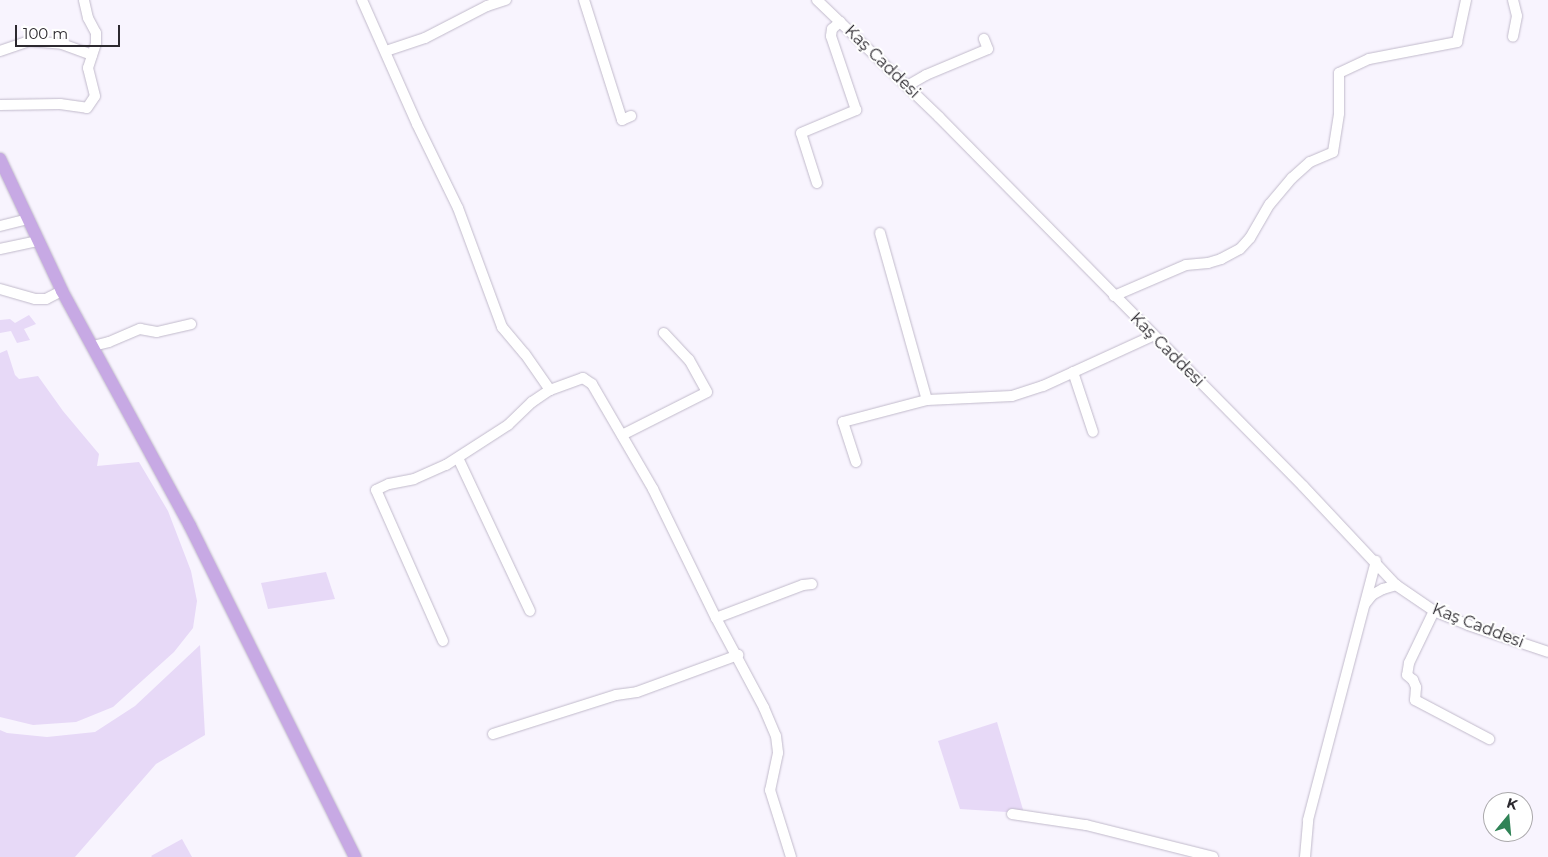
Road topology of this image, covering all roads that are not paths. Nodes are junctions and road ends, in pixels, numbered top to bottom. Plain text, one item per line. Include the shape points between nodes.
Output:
1 (84, 0) edge
2 (362, 0) edge
3 (506, 0) edge
4 (584, 0) edge
5 (817, 0) edge
6 (1466, 0) edge
7 (1513, 0) edge
8 (840, 22) junction
9 (1513, 37) dead end
10 (984, 39) dead end
11 (0, 51) edge
12 (386, 51) junction
13 (92, 55) junction
14 (907, 86) junction
15 (0, 105) edge
16 (631, 116) dead end
17 (0, 159) edge
18 (817, 183) dead end
19 (28, 219) junction
20 (0, 226) edge
21 (880, 233) dead end
22 (38, 241) junction
23 (0, 250) edge
24 (0, 289) edge
25 (62, 291) junction
26 (1114, 296) junction
27 (192, 324) dead end
28 (664, 333) dead end
29 (1152, 336) junction
30 (93, 346) junction
31 (1073, 372) junction
32 (550, 390) junction
33 (927, 400) junction
34 (1093, 432) dead end
35 (622, 436) junction
36 (458, 458) junction
37 (856, 462) dead end
38 (1376, 561) junction
39 (812, 584) dead end
40 (1396, 584) junction
41 (1363, 606) junction
42 (530, 611) dead end
43 (1434, 611) junction
44 (716, 618) junction
45 (443, 641) dead end
46 (1548, 652) edge
47 (738, 655) junction
48 (493, 734) dead end
49 (1489, 739) dead end
50 (1012, 814) dead end
51 (355, 857) edge
52 (791, 857) edge
53 (1213, 857) edge
54 (1305, 857) edge

1 - 13 street via 96,33
2 - 12 street
3 - 12 street via 487,6 425,38
4 - 16 street via 622,120
5 - 8 street, Kaş Caddesi
6 - 26 street via 1457,42 1369,59 1339,74 1339,113 1333,152 1310,162 1292,178 1240,248 1221,259 1186,265
7 - 9 street via 1517,16
8 - 14 street, Kaş Caddesi
8 - 18 street via 832,29 831,36 856,110 801,133
10 - 14 street via 988,49
11 - 13 street via 29,41 62,44
12 - 32 street via 458,208 502,327
13 - 15 street via 88,68 95,96 87,108 70,104
14 - 26 street, Kaş Caddesi
17 - 19 main road
19 - 20 street
19 - 22 main road
21 - 33 street
22 - 23 street
22 - 25 main road
24 - 25 street via 35,299 46,299
25 - 30 main road
26 - 29 street, Kaş Caddesi
27 - 30 street via 157,332 140,329
28 - 35 street via 689,360 707,392
29 - 31 street
29 - 38 street, Kaş Caddesi
30 - 51 main road via 190,526
31 - 33 street via 1012,396
31 - 34 street
32 - 35 street via 583,378 592,384
32 - 36 street via 508,425
33 - 37 street via 843,422
35 - 44 street via 653,489
36 - 42 street
36 - 45 street via 414,479 376,490
38 - 40 street, Kaş Caddesi
38 - 41 street
39 - 44 street
40 - 41 street via 1372,595
40 - 43 street, Kaş Caddesi
41 - 54 street via 1308,820
43 - 46 street, Kaş Caddesi
43 - 49 street via 1409,663 1407,675 1416,687 1415,700
44 - 47 street
47 - 48 street via 637,692 616,695
47 - 52 street via 776,736 778,753 770,790
50 - 53 street via 1086,825

